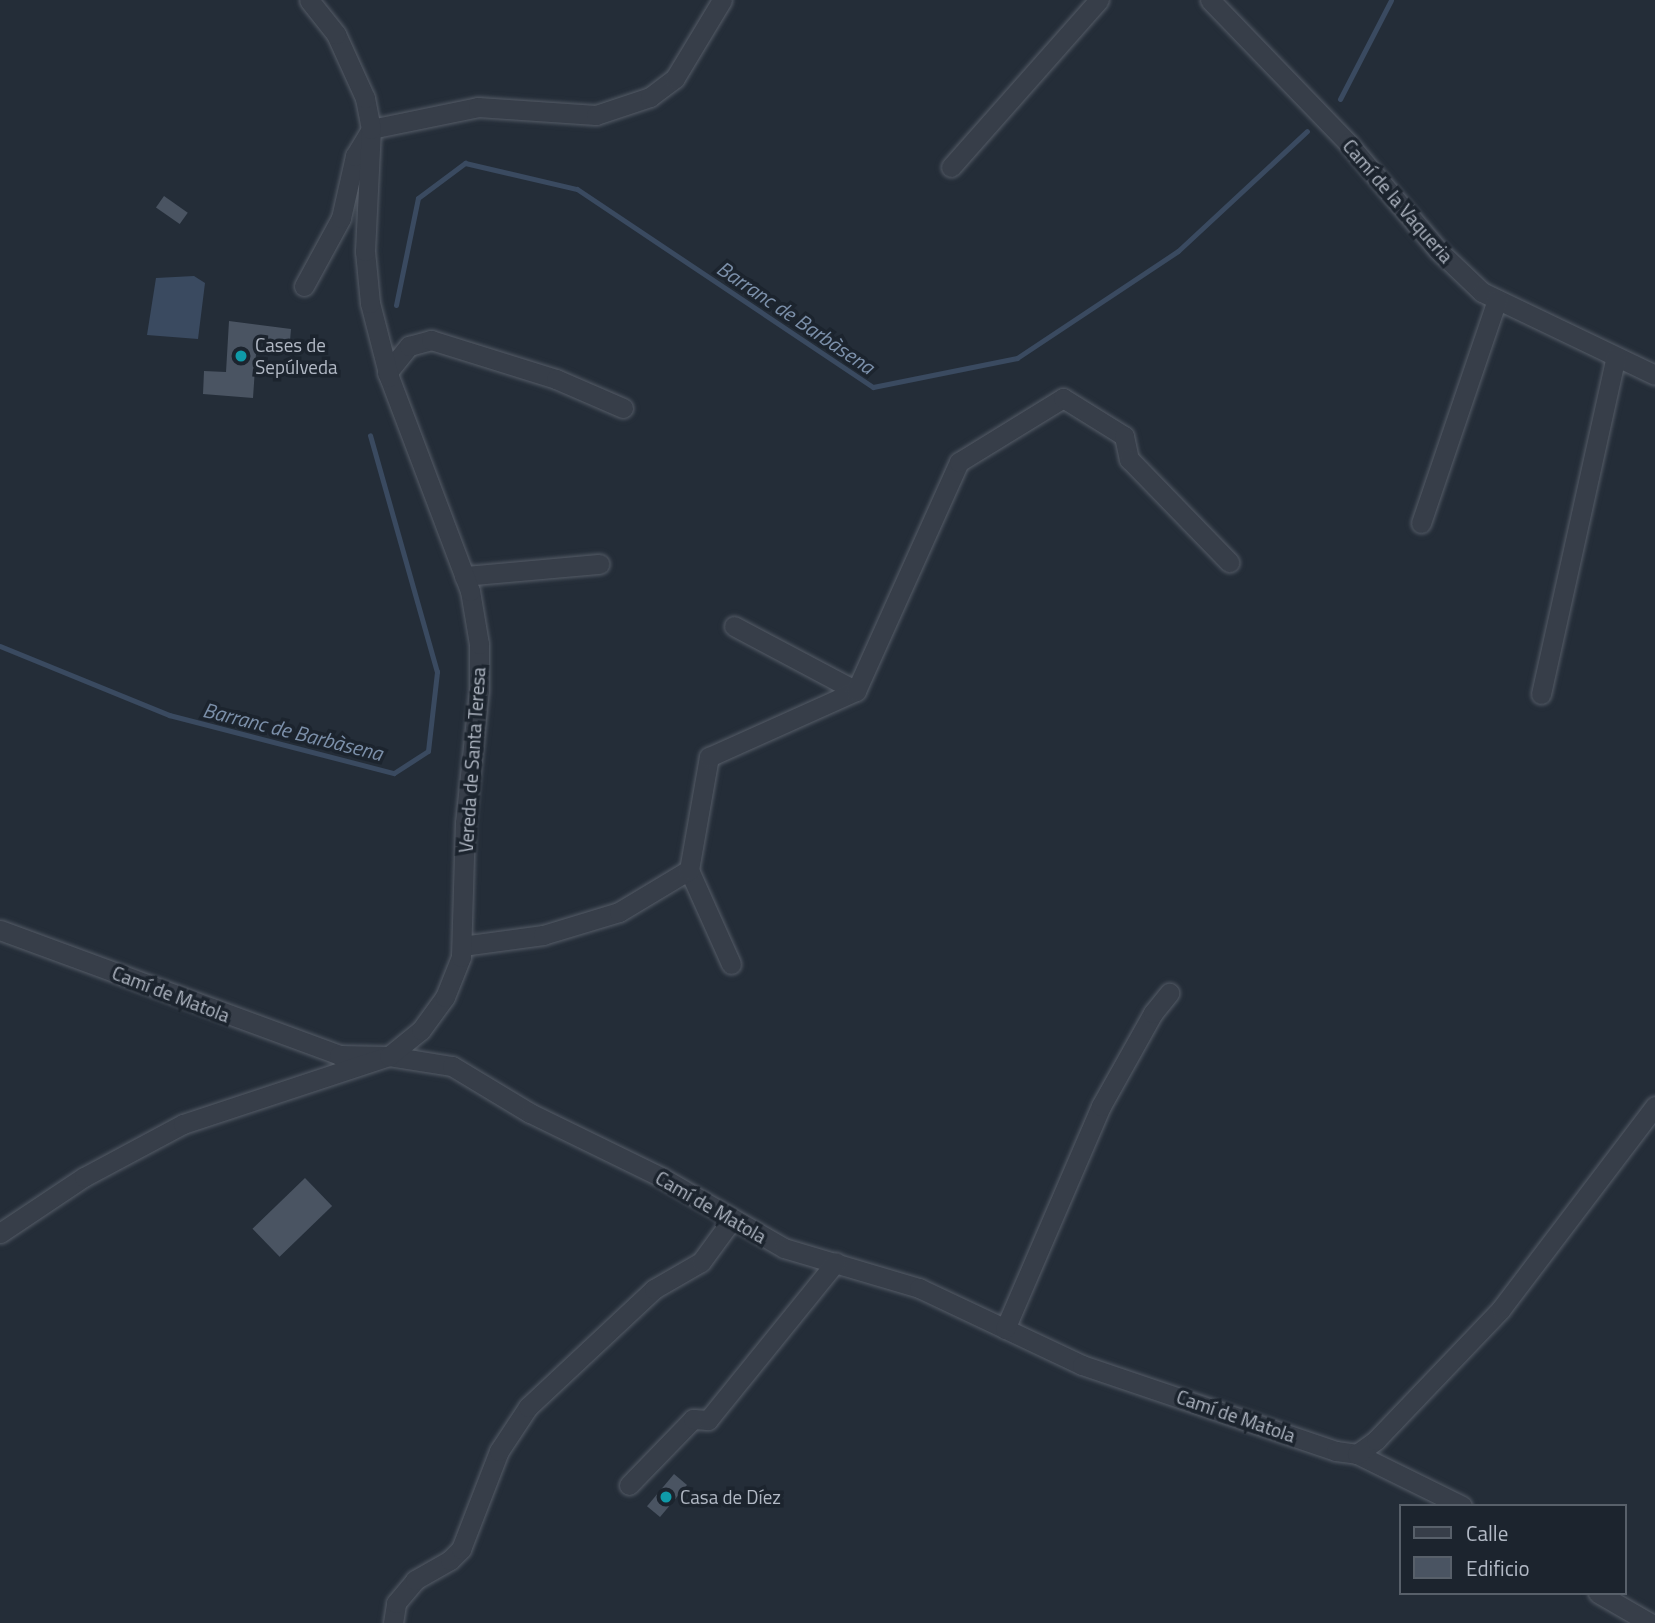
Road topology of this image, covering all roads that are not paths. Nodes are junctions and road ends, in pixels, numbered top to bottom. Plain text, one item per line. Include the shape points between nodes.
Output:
1 (309, 0) edge
2 (722, 0) edge
3 (1099, 0) edge
4 (1210, 0) edge
5 (371, 129) junction
6 (951, 167) dead end
7 (304, 286) dead end
8 (1496, 300) junction
9 (1616, 357) junction
10 (387, 373) junction
11 (1655, 375) edge
12 (623, 408) dead end
13 (1421, 523) dead end
14 (1229, 562) dead end
15 (600, 564) dead end
16 (464, 576) junction
17 (734, 626) dead end
18 (856, 691) junction
19 (1541, 694) dead end
20 (689, 870) junction
21 (0, 930) edge
22 (462, 946) junction
23 (731, 964) dead end
24 (1169, 993) dead end
25 (389, 1056) junction
26 (1655, 1106) edge
27 (731, 1221) junction
28 (0, 1233) edge
29 (836, 1262) junction
30 (1005, 1329) junction
31 (1357, 1454) junction
32 (629, 1485) dead end
33 (1458, 1504) edge
34 (1601, 1595) edge
35 (393, 1623) edge
36 (1650, 1623) edge

1 - 5 street, Vereda de Santa Teresa via 350,61
2 - 5 street via 675,78 650,97 596,116 478,107
3 - 6 street
4 - 8 street, Camí de la Vaqueria via 1348,144 1437,250
5 - 7 street via 355,156 341,218
5 - 10 street, Vereda de Santa Teresa via 365,251 370,303
8 - 9 street, Camí de la Vaqueria
8 - 13 street
9 - 11 street, Camí de la Vaqueria
9 - 19 street
10 - 12 street via 409,346 431,340 545,375
10 - 16 street, Vereda de Santa Teresa
14 - 18 street via 1129,459 1124,436 1063,398 959,462
15 - 16 street
16 - 22 street, Vereda de Santa Teresa via 479,644 479,691 465,823
17 - 18 street
18 - 20 street via 709,757
20 - 22 street via 619,912 543,935
20 - 23 street
21 - 25 street, Camí de Matola via 339,1055
22 - 25 street, Vereda de Santa Teresa via 445,997 421,1030
24 - 30 street via 1101,1106
25 - 27 street, Camí de Matola via 452,1066 530,1114 661,1177
25 - 28 street, Vereda de Santa Teresa via 183,1124 84,1177
26 - 31 street via 1502,1309 1376,1440
27 - 29 street, Camí de Matola via 783,1248
27 - 35 street via 701,1262 654,1289 528,1407 499,1451 461,1549 415,1580 396,1603
29 - 30 street, Camí de Matola via 919,1288
29 - 32 street via 708,1420 693,1419
30 - 31 street, Camí de Matola via 1082,1365 1336,1451
31 - 33 street, Camí de Matola
34 - 36 street

